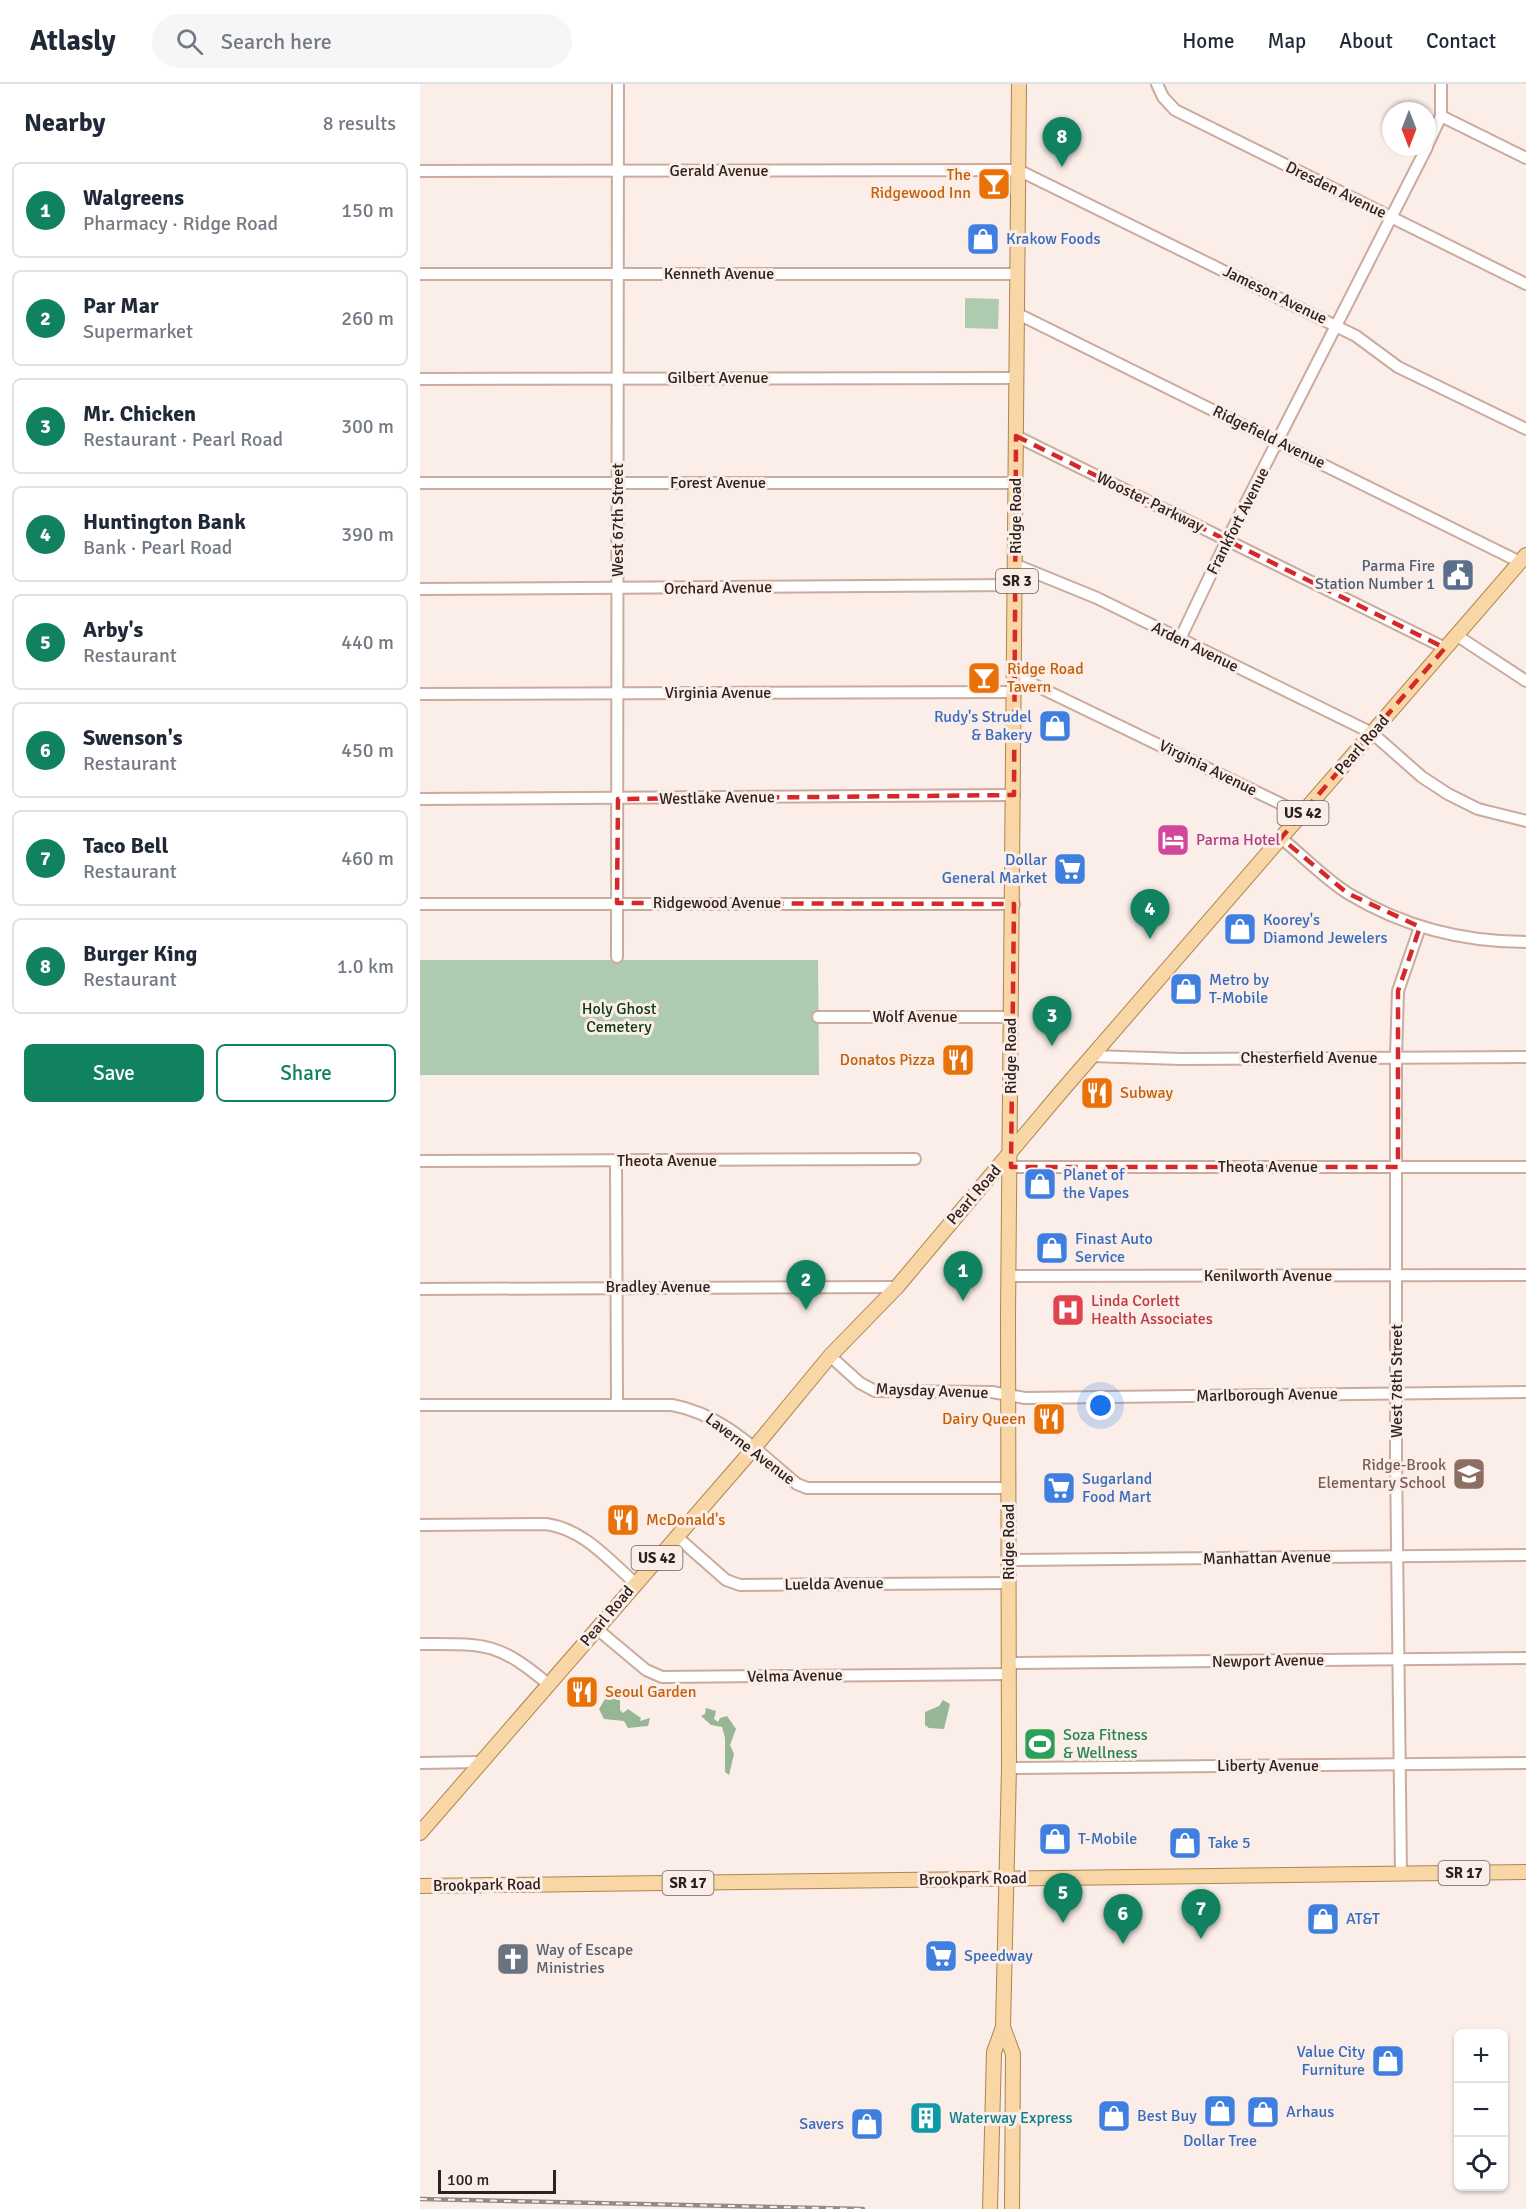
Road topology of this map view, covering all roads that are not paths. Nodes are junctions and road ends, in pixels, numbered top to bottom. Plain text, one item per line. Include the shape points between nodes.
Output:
1 (618, 84) edge
2 (1019, 84) edge
3 (1156, 84) edge
4 (1441, 84) edge
5 (1441, 116) junction
6 (1436, 127) edge
7 (1422, 156) edge
8 (1526, 158) edge
9 (1018, 170) junction
10 (420, 171) edge
11 (618, 171) junction
12 (1392, 217) junction
13 (420, 274) edge
14 (617, 274) junction
15 (1018, 274) junction
16 (1526, 284) edge
17 (1018, 314) junction
18 (1335, 325) junction
19 (618, 378) junction
20 (1017, 378) junction
21 (420, 379) edge
22 (1526, 429) edge
23 (1016, 436) junction
24 (1278, 442) junction
25 (420, 483) edge
26 (618, 483) junction
27 (1016, 483) junction
28 (1227, 540) junction
29 (1523, 559) edge
30 (1016, 565) junction
31 (1017, 585) junction
32 (618, 588) junction
33 (420, 589) edge
34 (1456, 635) junction
35 (1180, 639) junction
36 (1445, 648) junction
37 (1016, 676) junction
38 (1526, 681) edge
39 (1016, 692) junction
40 (420, 694) edge
41 (618, 694) junction
42 (1372, 734) junction
43 (1014, 795) junction
44 (420, 799) edge
45 (618, 799) junction
46 (1302, 814) junction
47 (1526, 821) edge
48 (1281, 838) junction
49 (420, 903) edge
50 (617, 903) junction
51 (1014, 904) junction
52 (1420, 927) junction
53 (1526, 942) edge
54 (617, 957) dead end
55 (818, 1017) dead end
56 (1011, 1017) junction
57 (1092, 1056) junction
58 (1396, 1057) junction
59 (1526, 1057) edge
60 (915, 1159) dead end
61 (1011, 1160) junction
62 (420, 1161) edge
63 (615, 1161) junction
64 (1398, 1167) junction
65 (1526, 1167) edge
66 (1526, 1275) edge
67 (1010, 1276) junction
68 (1397, 1276) junction
69 (617, 1287) junction
70 (897, 1287) junction
71 (420, 1288) edge
72 (830, 1356) junction
73 (1526, 1392) edge
74 (1397, 1394) junction
75 (1009, 1396) junction
76 (617, 1403) junction
77 (420, 1405) edge
78 (754, 1448) junction
79 (1009, 1488) junction
80 (420, 1525) edge
81 (676, 1536) junction
82 (1526, 1555) edge
83 (1398, 1556) junction
84 (1009, 1560) junction
85 (635, 1583) junction
86 (1009, 1583) junction
87 (597, 1629) junction
88 (420, 1644) edge
89 (1526, 1659) edge
90 (1400, 1660) junction
91 (1010, 1669) junction
92 (548, 1684) junction
93 (480, 1762) junction
94 (420, 1763) edge
95 (1526, 1763) edge
96 (1401, 1764) junction
97 (1009, 1768) junction
98 (420, 1833) edge
99 (1526, 1872) edge
100 (1401, 1874) junction
101 (1006, 1878) junction
102 (420, 1886) edge
103 (1003, 2027) junction
104 (990, 2209) edge
105 (1012, 2209) edge

1 - 11 street, West 67th Street
2 - 9 main road, Ridge Road / SR 3
3 - 12 street, Dresden Avenue via 1174,110
4 - 5 street, Frankfort Avenue
5 - 6 street, Frankfort Avenue
5 - 8 street
7 - 12 street, Frankfort Avenue
9 - 11 street, Gerald Avenue
9 - 15 main road, Ridge Road / SR 3
9 - 18 street, Jameson Avenue
10 - 11 street, Gerald Avenue
11 - 14 street, West 67th Street
12 - 16 street, Dresden Avenue
12 - 18 street, Frankfort Avenue
13 - 14 street, Kenneth Avenue
14 - 15 street, Kenneth Avenue
14 - 19 street, West 67th Street
15 - 17 main road, Ridge Road / SR 3
17 - 20 main road, Ridge Road / SR 3
17 - 24 street, Ridgefield Avenue
18 - 22 street, Jameson Avenue via 1398,367
18 - 24 street, Frankfort Avenue
19 - 20 street, Gilbert Avenue
19 - 21 street, Gilbert Avenue
19 - 26 street, West 67th Street
20 - 23 main road, Ridge Road / SR 3
23 - 27 main road, Ridge Road / SR 3
23 - 28 street, Wooster Parkway
24 - 28 street, Frankfort Avenue
24 - 29 street, Ridgefield Avenue
25 - 26 street, Forest Avenue
26 - 27 street, Forest Avenue
26 - 32 street, West 67th Street
27 - 30 main road, Ridge Road / SR 3
28 - 35 street, Frankfort Avenue
28 - 36 street, Wooster Parkway
29 - 34 main road, Pearl Road / US 42
30 - 31 main road, Ridge Road / SR 3
30 - 35 street, Arden Avenue
31 - 32 street, Orchard Avenue
31 - 37 main road, Ridge Road / SR 3
32 - 33 street, Orchard Avenue
32 - 41 street, West 67th Street
34 - 36 main road, Pearl Road / US 42
34 - 38 street
35 - 42 street, Arden Avenue
36 - 42 main road, Pearl Road / US 42
37 - 39 main road, Ridge Road / SR 3
37 - 46 street, Virginia Avenue
39 - 41 street, Virginia Avenue
39 - 43 main road, Ridge Road / SR 3
40 - 41 street, Virginia Avenue
41 - 45 street, West 67th Street
42 - 46 main road, Pearl Road / US 42
42 - 47 street, Arden Avenue via 1448,794 1478,809
43 - 45 street, Westlake Avenue
43 - 51 main road, Ridge Road / SR 3
44 - 45 street, Westlake Avenue
45 - 50 street, West 67th Street
46 - 48 main road, Pearl Road / US 42
48 - 52 street via 1347,893
48 - 57 main road, Pearl Road / US 42
49 - 50 street, Ridgewood Avenue
50 - 51 street, Ridgewood Avenue
50 - 54 street, West 67th Street
51 - 56 main road, Ridge Road / SR 3
52 - 53 street via 1460,938
52 - 58 street, West 78th Street via 1398,991
55 - 56 street, Wolf Avenue
56 - 61 main road, Ridge Road / SR 3
57 - 58 street, Chesterfield Avenue
57 - 61 main road, Pearl Road / US 42
58 - 59 street, Chesterfield Avenue
58 - 64 street, West 78th Street
60 - 63 street, Theota Avenue
61 - 64 street, Theota Avenue
61 - 67 main road, Ridge Road
61 - 70 main road, Pearl Road / US 42
62 - 63 street, Theota Avenue
63 - 69 street
64 - 65 street, Theota Avenue
64 - 68 street, West 78th Street
66 - 68 street, Kenilworth Avenue
67 - 68 street, Kenilworth Avenue
67 - 75 main road, Ridge Road
68 - 74 street, West 78th Street
69 - 70 street, Bradley Avenue
69 - 71 street, Bradley Avenue
69 - 76 street
70 - 72 main road, Pearl Road / US 42
72 - 75 street, Maysday Avenue via 875,1391 992,1392
72 - 78 main road, Pearl Road / US 42
73 - 74 street, Marlborough Avenue
74 - 75 street, Marlborough Avenue
74 - 83 street, West 78th Street
75 - 79 main road, Ridge Road
76 - 77 street, Laverne Avenue
76 - 78 street, Laverne Avenue via 696,1410 717,1420
78 - 79 street, Laverne Avenue via 807,1488
78 - 81 main road, Pearl Road / US 42
79 - 84 main road, Ridge Road
80 - 85 street via 560,1526 590,1543
81 - 85 main road, Pearl Road / US 42
81 - 86 street, Luelda Avenue via 726,1580 740,1585
82 - 83 street, Manhattan Avenue
83 - 84 street, Manhattan Avenue
83 - 90 street, West 78th Street
84 - 86 main road, Ridge Road
85 - 87 main road, Pearl Road / US 42
86 - 91 main road, Ridge Road
87 - 91 street, Velma Avenue via 646,1670 662,1677
87 - 92 main road, Pearl Road / US 42
88 - 92 street via 494,1648 518,1659
89 - 90 street, Newport Avenue
90 - 91 street, Newport Avenue
90 - 96 street, West 78th Street
91 - 97 main road, Ridge Road
92 - 93 main road, Pearl Road / US 42
93 - 94 street
93 - 98 main road, Pearl Road / US 42
95 - 96 street, Liberty Avenue
96 - 97 street, Liberty Avenue
96 - 100 street, West 78th Street
97 - 101 main road, Ridge Road
99 - 100 main road, Brookpark Road / SR 17
100 - 101 main road, Brookpark Road / SR 17
101 - 102 main road, Brookpark Road / SR 17
101 - 103 main road, Ridge Road
103 - 104 main road, Ridge Road via 994,2052
103 - 105 main road, Ridge Road via 1013,2054

